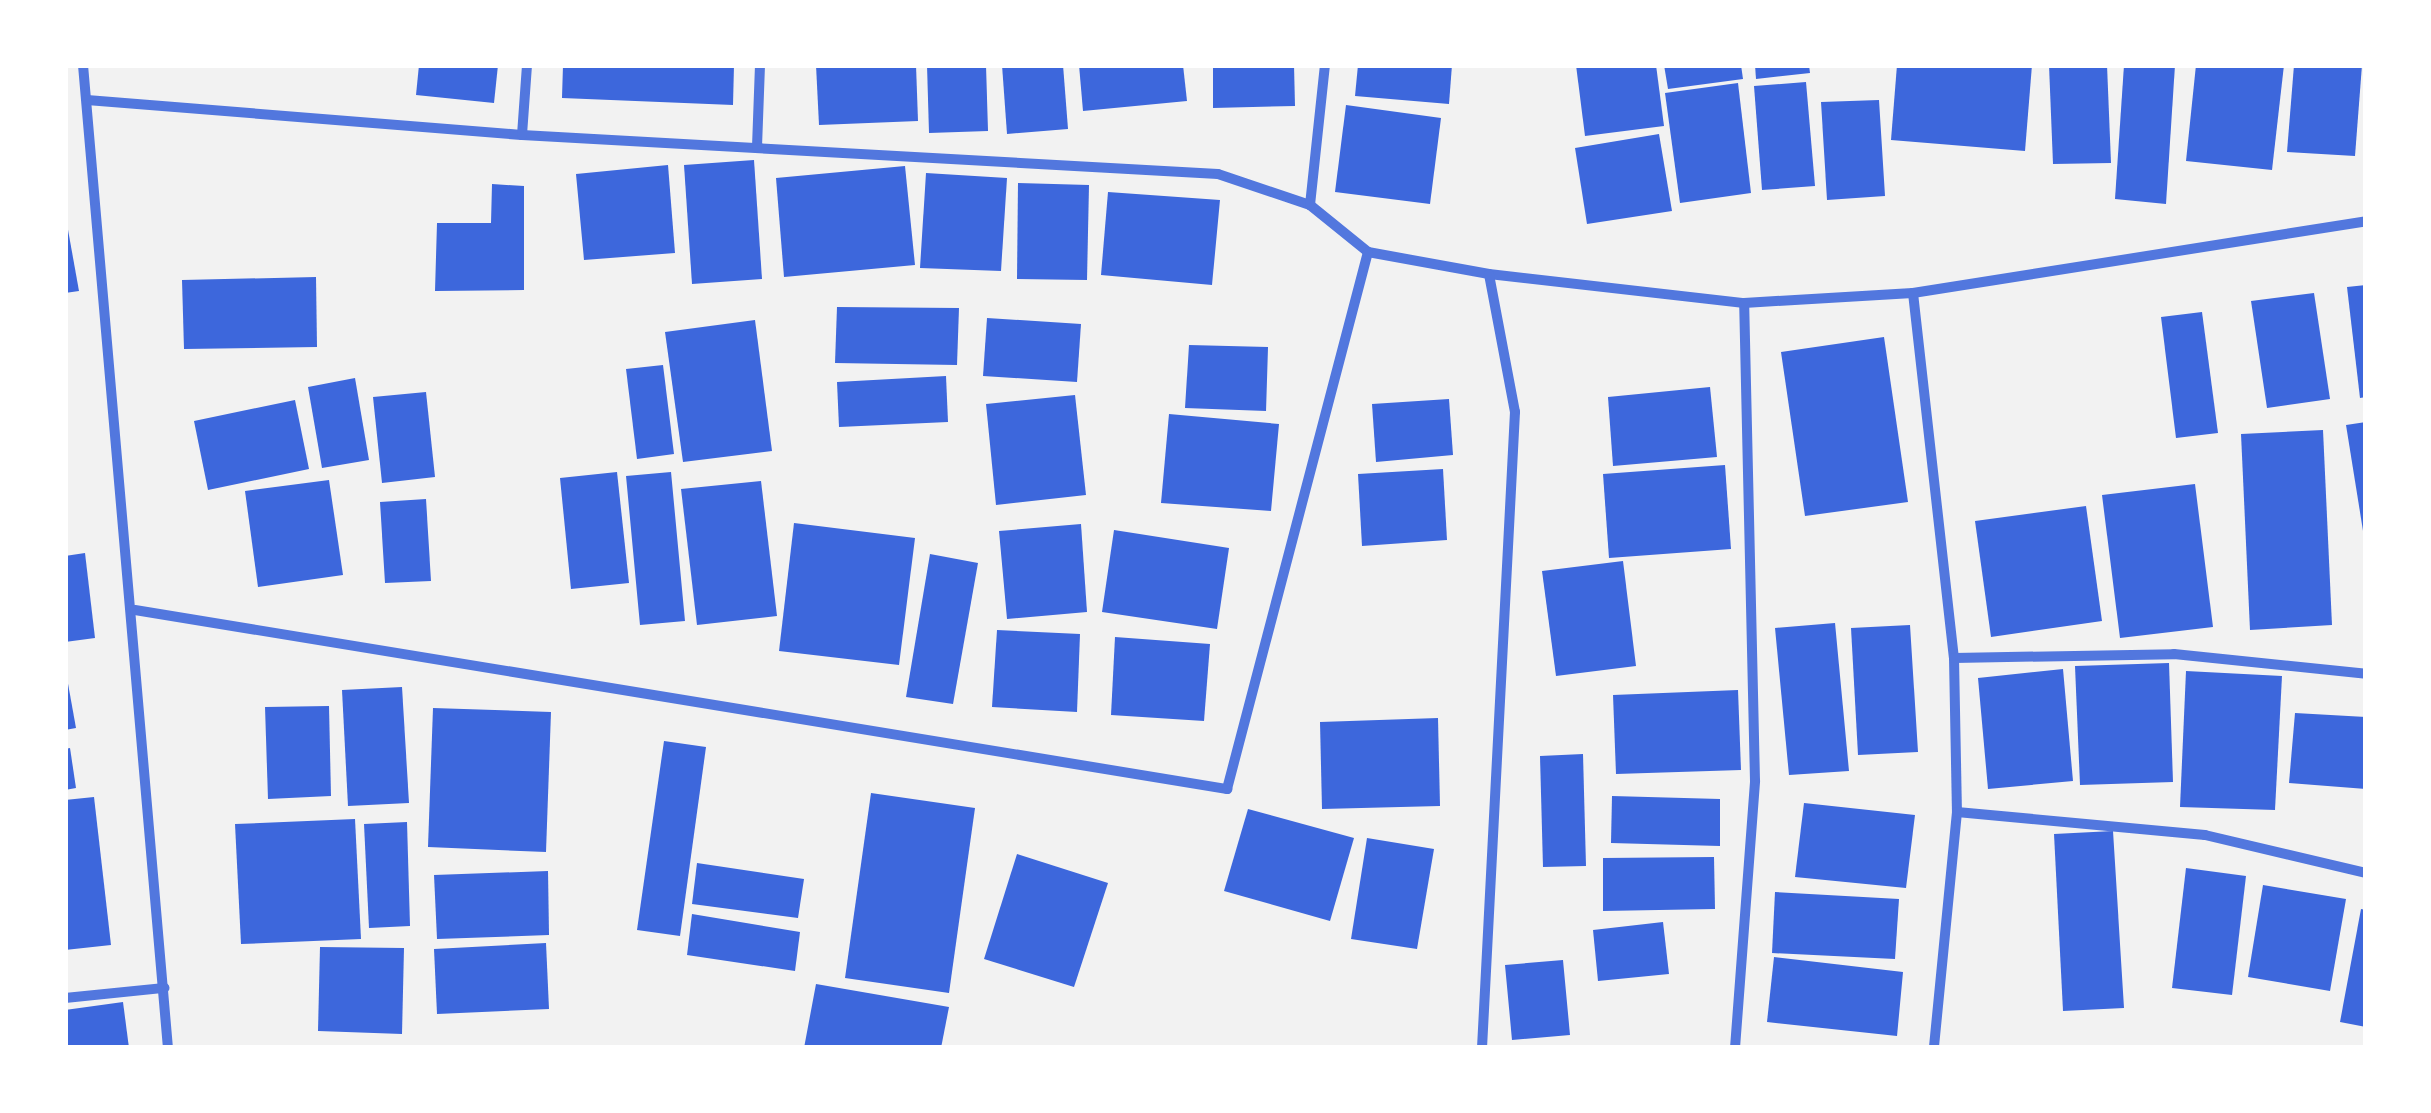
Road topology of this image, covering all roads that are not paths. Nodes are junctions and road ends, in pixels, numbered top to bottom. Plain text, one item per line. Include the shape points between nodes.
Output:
1 (83, 65) edge
2 (527, 65) edge
3 (760, 65) edge
4 (1325, 65) edge
5 (87, 100) junction
6 (522, 135) junction
7 (758, 147) junction
8 (1310, 204) junction
9 (2366, 221) edge
10 (1368, 252) junction
11 (1489, 274) junction
12 (1913, 292) junction
13 (1744, 303) junction
14 (135, 610) junction
15 (1954, 658) junction
16 (2366, 674) edge
17 (1957, 812) junction
18 (2366, 873) edge
19 (164, 988) junction
20 (65, 998) edge
21 (168, 1048) edge
22 (1482, 1048) edge
23 (1735, 1048) edge
24 (1934, 1048) edge

1 - 5 street
2 - 6 street
3 - 7 street
4 - 8 street
5 - 6 street
5 - 14 street
6 - 7 street
7 - 8 street via 1218,174
8 - 10 street
9 - 12 street
10 - 11 street
10 - 14 street via 1227,789
11 - 13 street
11 - 22 street via 1516,412
12 - 13 street
12 - 15 street
13 - 23 street via 1755,781
14 - 19 street
15 - 16 street via 2174,654
15 - 17 street
17 - 18 street via 2205,835
17 - 24 street
19 - 20 street
19 - 21 street

